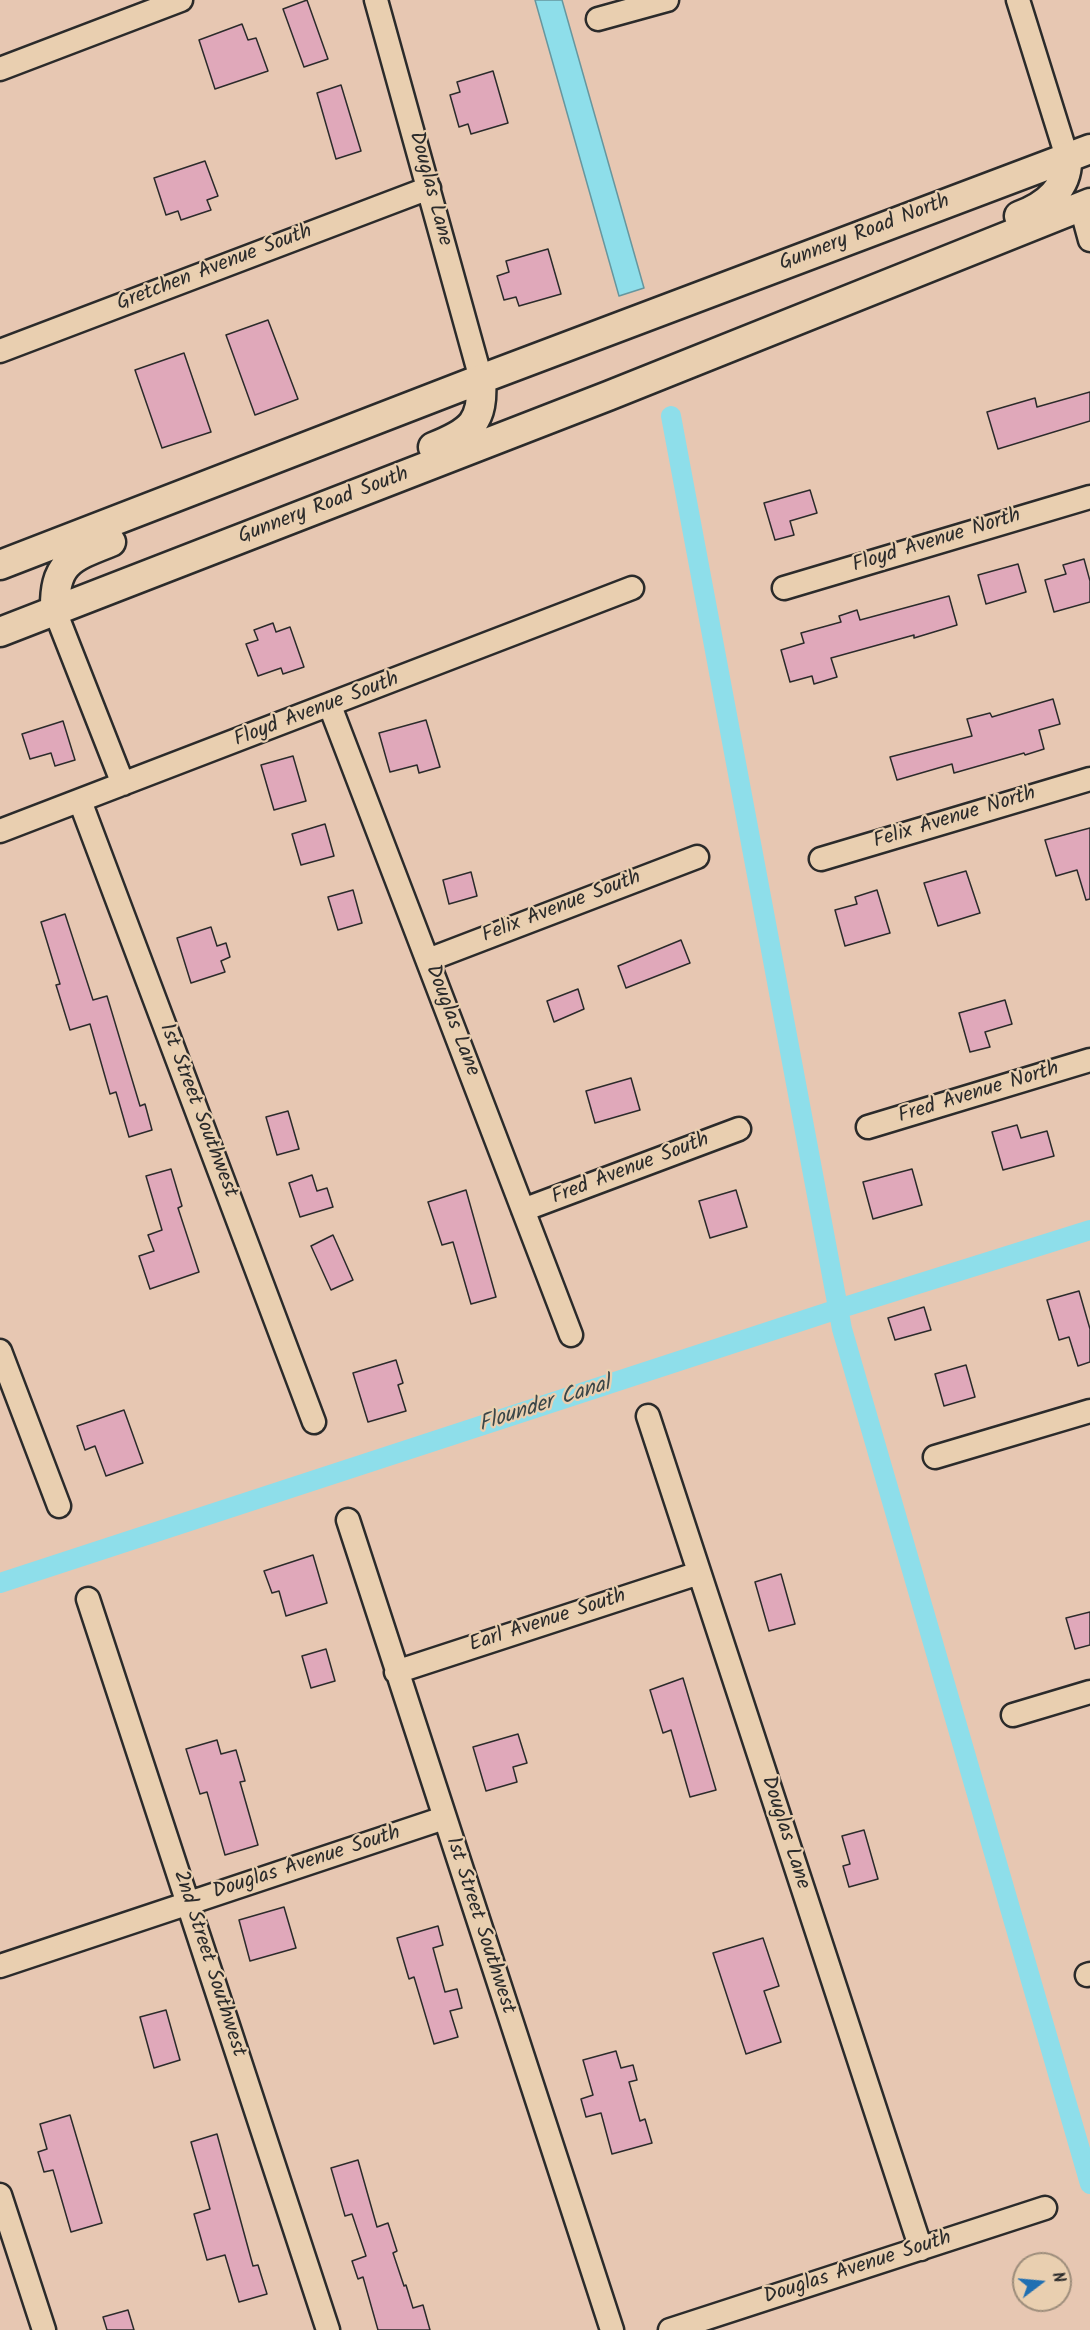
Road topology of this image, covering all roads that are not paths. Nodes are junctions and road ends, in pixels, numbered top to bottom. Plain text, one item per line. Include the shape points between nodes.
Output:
1 (181, 0) edge
2 (376, 0) edge
3 (667, 0) edge
4 (1018, 0) edge
5 (598, 19) dead end
6 (0, 69) edge
7 (1079, 153) edge
8 (429, 188) junction
9 (1085, 205) edge
10 (1090, 240) edge
11 (805, 318) junction
12 (0, 351) edge
13 (481, 379) junction
14 (329, 438) junction
15 (1090, 497) edge
16 (223, 546) junction
17 (0, 565) edge
18 (632, 588) dead end
19 (784, 588) dead end
20 (55, 611) junction
21 (0, 632) edge
22 (330, 706) junction
23 (1090, 779) edge
24 (123, 784) junction
25 (80, 801) junction
26 (0, 831) edge
27 (697, 857) dead end
28 (821, 859) dead end
29 (428, 960) junction
30 (1090, 1060) edge
31 (868, 1127) dead end
32 (739, 1129) dead end
33 (523, 1210) junction
34 (571, 1335) dead end
35 (0, 1351) edge
36 (1090, 1411) edge
37 (648, 1416) dead end
38 (314, 1422) dead end
39 (935, 1457) dead end
40 (59, 1506) dead end
41 (348, 1520) dead end
42 (699, 1573) junction
43 (88, 1599) dead end
44 (396, 1672) junction
45 (1090, 1692) edge
46 (1013, 1715) dead end
47 (444, 1818) junction
48 (188, 1904) junction
49 (0, 1965) edge
50 (0, 2195) edge
51 (1045, 2208) dead end
52 (921, 2249) junction
53 (44, 2330) edge
54 (328, 2330) edge
55 (612, 2330) edge
56 (670, 2330) edge

1 - 6 street
2 - 8 street, Douglas Lane
3 - 5 street
4 - 7 street
7 - 11 main road via 1052,198 1030,212 832,293
7 - 13 main road, Gunnery Road North
8 - 12 street, Gretchen Avenue South
8 - 13 street, Douglas Lane
9 - 10 street
9 - 11 main road
11 - 16 main road, Gunnery Road South
13 - 14 main road
13 - 16 main road via 480,411 472,426 457,437 286,502 251,519
14 - 17 main road
14 - 20 main road via 310,463 286,475 82,553 59,574
15 - 19 street, Floyd Avenue North
16 - 20 main road, Gunnery Road South
18 - 22 street, Floyd Avenue South
20 - 21 main road, Gunnery Road South
20 - 24 street
22 - 24 street, Floyd Avenue South
22 - 29 street, Douglas Lane
23 - 28 street, Felix Avenue North
24 - 25 street, Floyd Avenue South
25 - 26 street, Floyd Avenue South
25 - 38 street, 1st Street Southwest
27 - 29 street, Felix Avenue South
29 - 33 street, Douglas Lane
30 - 31 street, Fred Avenue North
32 - 33 street, Fred Avenue South
33 - 34 street, Douglas Lane
35 - 40 street
36 - 39 street
37 - 42 street, Douglas Lane
41 - 44 street, 1st Street Southwest
42 - 44 street, Earl Avenue South
42 - 52 street, Douglas Lane
43 - 48 street, 2nd Street Southwest
44 - 47 street, 1st Street Southwest
45 - 46 street
47 - 48 street, Douglas Avenue South
47 - 55 street, 1st Street Southwest
48 - 49 street, Douglas Avenue South
48 - 54 street, 2nd Street Southwest
50 - 53 street
51 - 52 street, Douglas Avenue South
52 - 56 street, Douglas Avenue South

